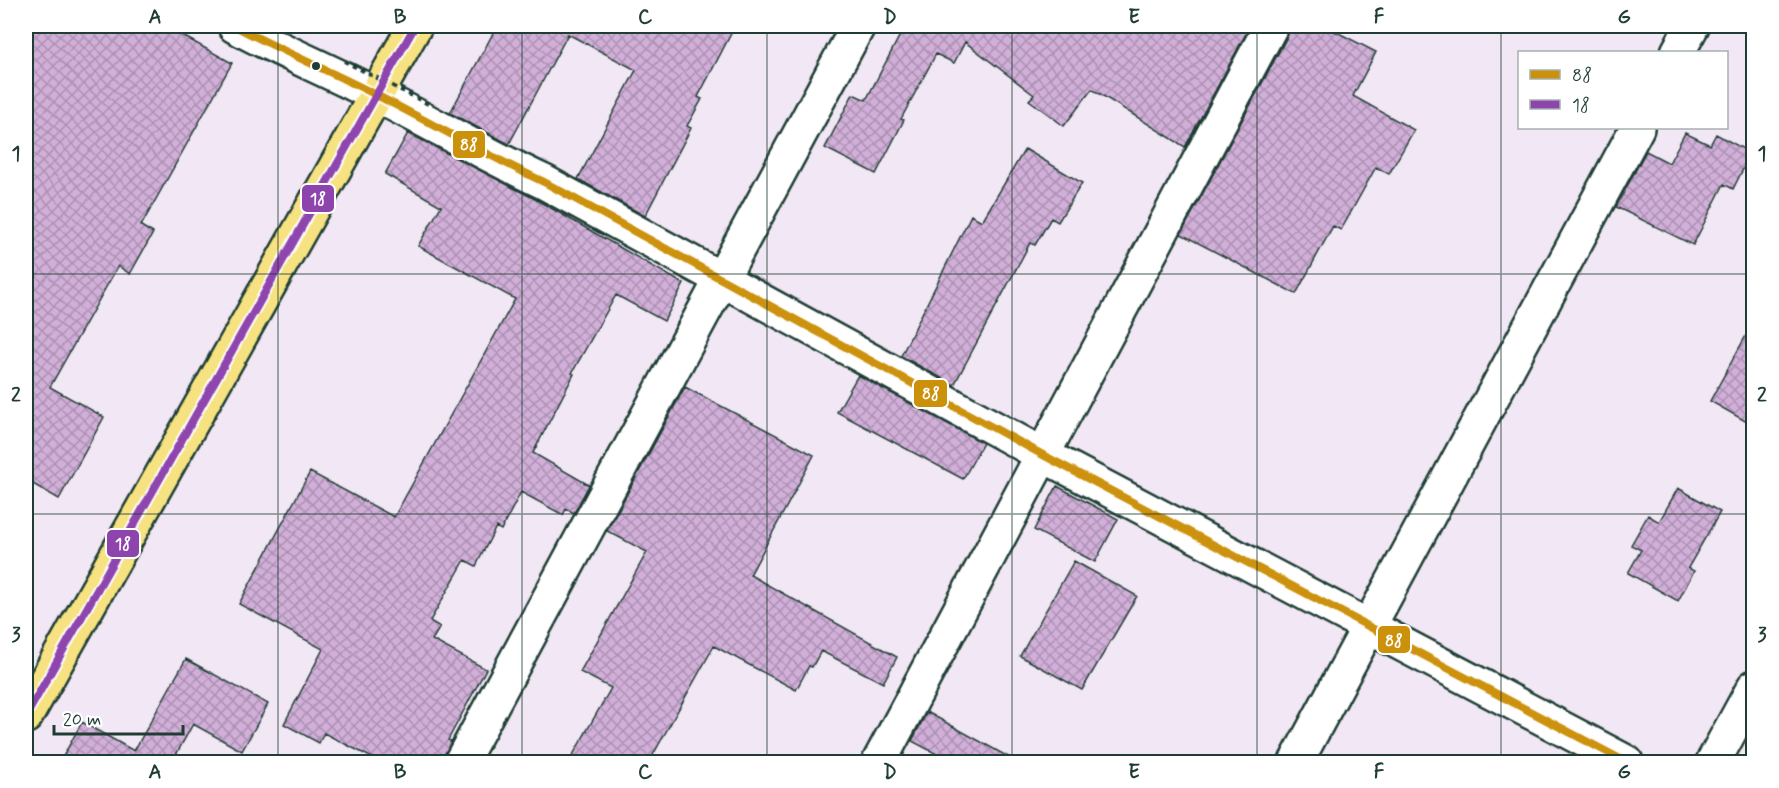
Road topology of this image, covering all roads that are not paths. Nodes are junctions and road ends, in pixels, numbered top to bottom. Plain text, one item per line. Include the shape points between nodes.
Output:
1 (235, 26) edge
2 (415, 26) edge
3 (858, 26) edge
4 (1271, 26) edge
5 (1692, 26) edge
6 (1679, 51) edge
7 (376, 94) junction
8 (1636, 129) edge
9 (722, 281) junction
10 (1043, 454) junction
11 (1368, 627) junction
12 (1754, 687) edge
13 (26, 716) edge
14 (461, 762) edge
15 (879, 762) edge
16 (1296, 762) edge
17 (1626, 762) edge
18 (1713, 762) edge

1 - 7 street
2 - 7 main road
3 - 9 street
4 - 10 street
5 - 6 street
7 - 9 street
7 - 13 main road
8 - 11 street
9 - 10 street
9 - 14 street
10 - 11 street
10 - 15 street
11 - 16 street
11 - 17 street
12 - 18 street

